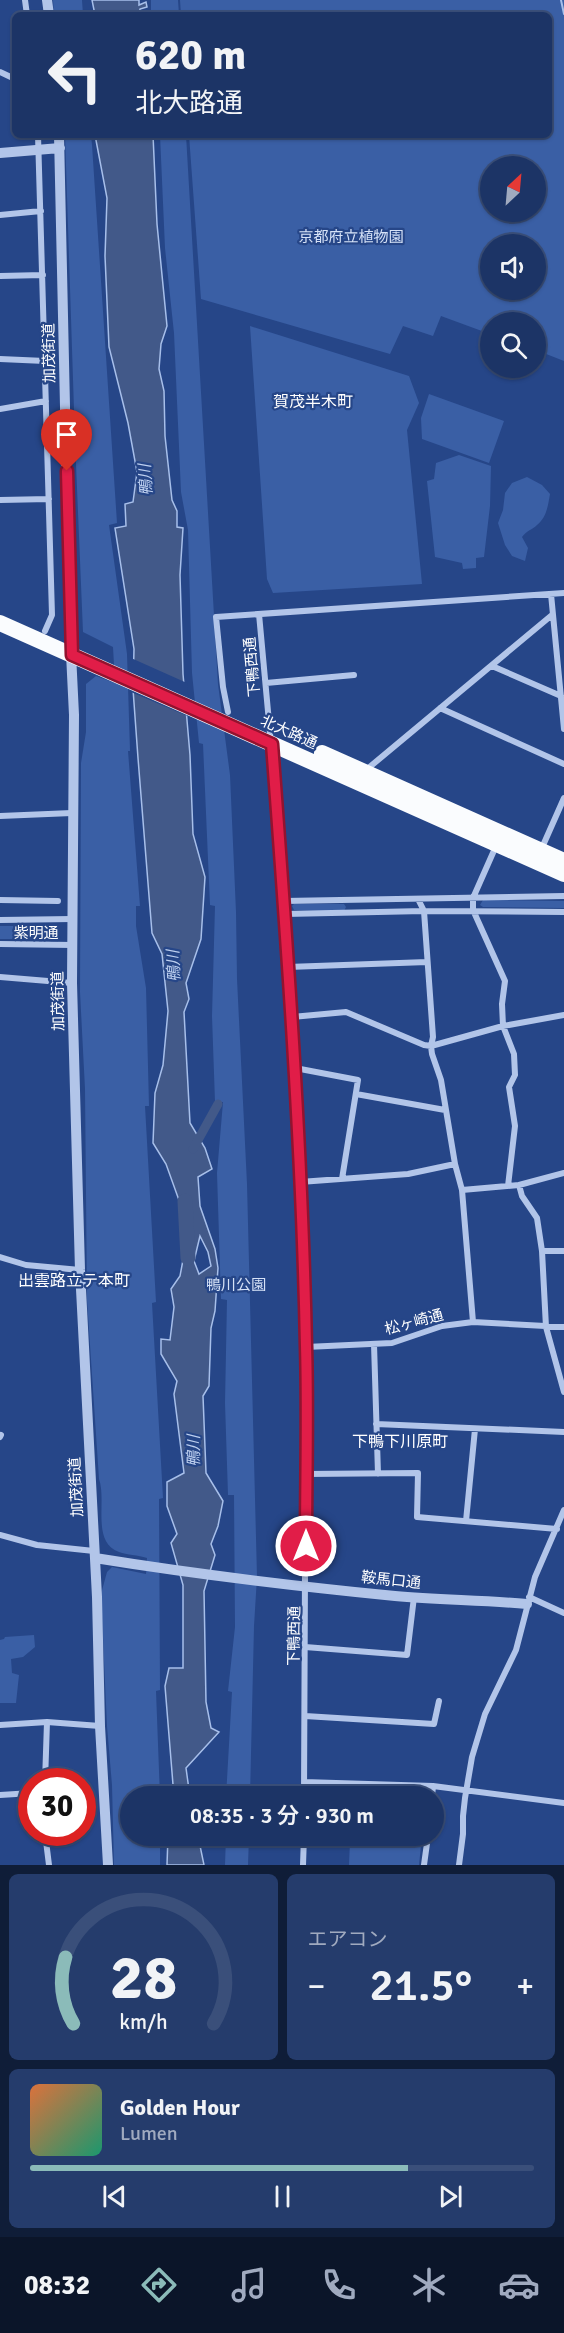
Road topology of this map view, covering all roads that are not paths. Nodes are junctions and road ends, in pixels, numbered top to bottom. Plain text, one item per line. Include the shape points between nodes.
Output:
1 (38, 138) edge
2 (59, 138) edge
3 (60, 148) junction
4 (39, 150) junction
5 (0, 153) edge
6 (41, 212) junction
7 (0, 215) edge
8 (43, 275) junction
9 (0, 276) edge
10 (0, 359) edge
11 (45, 361) junction
12 (46, 401) junction
13 (0, 409) edge
14 (49, 499) junction
15 (0, 500) edge
16 (564, 593) edge
17 (551, 594) junction
18 (0, 611) edge
19 (259, 614) junction
20 (552, 615) junction
21 (0, 623) edge
22 (45, 631) junction
23 (72, 649) junction
24 (492, 666) junction
25 (354, 675) dead end
26 (266, 683) junction
27 (561, 696) junction
28 (440, 708) junction
29 (225, 715) junction
30 (564, 729) edge
31 (272, 737) junction
32 (564, 764) edge
33 (364, 772) junction
34 (564, 798) edge
35 (72, 813) junction
36 (0, 816) edge
37 (497, 844) junction
38 (541, 850) junction
39 (564, 861) edge
40 (564, 874) edge
41 (564, 896) edge
42 (473, 898) junction
43 (418, 899) junction
44 (0, 900) edge
45 (58, 901) dead end
46 (284, 901) junction
47 (474, 910) junction
48 (424, 911) junction
49 (564, 912) edge
50 (285, 914) junction
51 (72, 919) junction
52 (0, 920) edge
53 (0, 944) edge
54 (73, 945) junction
55 (427, 962) junction
56 (288, 967) junction
57 (0, 977) edge
58 (72, 983) junction
59 (564, 1015) edge
60 (292, 1017) junction
61 (503, 1026) junction
62 (431, 1046) junction
63 (295, 1068) junction
64 (356, 1094) junction
65 (445, 1110) junction
66 (455, 1164) junction
67 (564, 1173) edge
68 (342, 1179) junction
69 (300, 1182) junction
70 (519, 1185) junction
71 (508, 1186) junction
72 (462, 1191) junction
73 (542, 1251) junction
74 (564, 1251) edge
75 (0, 1257) edge
76 (80, 1270) junction
77 (472, 1322) junction
78 (546, 1327) junction
79 (564, 1327) edge
80 (374, 1344) junction
81 (306, 1347) junction
82 (564, 1392) edge
83 (376, 1424) junction
84 (475, 1429) junction
85 (564, 1432) edge
86 (306, 1474) junction
87 (378, 1474) junction
88 (564, 1510) edge
89 (466, 1521) junction
90 (557, 1529) junction
91 (0, 1535) edge
92 (94, 1554) junction
93 (306, 1586) junction
94 (414, 1597) junction
95 (528, 1601) junction
96 (564, 1613) edge
97 (305, 1647) junction
98 (439, 1701) dead end
99 (305, 1716) junction
100 (47, 1722) junction
101 (0, 1725) edge
102 (100, 1726) junction
103 (45, 1768) edge
104 (304, 1782) junction
105 (304, 1786) edge
106 (433, 1786) edge
107 (444, 1788) edge
108 (467, 1791) junction
109 (18, 1794) edge
110 (0, 1795) edge
111 (564, 1803) edge
112 (47, 1846) edge
113 (304, 1846) edge
114 (427, 1846) edge
115 (49, 1865) edge
116 (108, 1865) edge
117 (303, 1865) edge
118 (424, 1865) edge
119 (459, 1865) edge

1 - 4 street
2 - 3 street, 加茂街道
3 - 4 street
3 - 23 street, 加茂街道
4 - 5 street
4 - 6 street
6 - 7 street
6 - 8 street
8 - 9 street
8 - 11 street
10 - 11 street
11 - 12 street
12 - 13 street
12 - 14 street
14 - 15 street
14 - 22 street via 52,615
16 - 17 street
17 - 19 street
17 - 20 street
18 - 22 highway, 北大路通
19 - 26 street, 下鴨西通
19 - 29 street via 216,617
20 - 24 street
20 - 27 street
21 - 23 highway, 北大路通
22 - 23 highway, 北大路通
23 - 29 highway, 北大路通
23 - 35 street, 加茂街道
24 - 27 street
24 - 28 street
25 - 26 street
26 - 31 street, 下鴨西通
27 - 30 street
28 - 32 street
28 - 33 street
29 - 31 highway, 北大路通
31 - 33 highway, 北大路通
31 - 37 highway, 北大路通
31 - 46 street, 下鴨西通
33 - 38 highway, 北大路通
34 - 38 street
35 - 36 street
35 - 51 street, 加茂街道
37 - 40 highway, 北大路通
37 - 42 street
38 - 39 highway, 北大路通
41 - 42 street
42 - 43 street
42 - 47 street
43 - 46 street
43 - 48 street
44 - 45 street
46 - 50 street, 下鴨西通
47 - 48 street
47 - 49 street
47 - 61 street via 505,981
48 - 50 street
48 - 55 street
50 - 56 street, 下鴨西通
51 - 52 street, 紫明通
51 - 54 street, 加茂街道
53 - 54 street, 紫明通
54 - 58 street, 加茂街道
55 - 56 street
55 - 62 street
56 - 60 street, 下鴨西通
57 - 58 street
58 - 76 street, 加茂街道
59 - 61 street
60 - 62 street via 346,1012
60 - 63 street, 下鴨西通
61 - 62 street
61 - 71 street via 514,1054 515,1075 509,1087 515,1126
62 - 65 street
63 - 64 street via 358,1080
63 - 69 street, 下鴨西通
64 - 65 street
64 - 68 street
65 - 66 street
66 - 68 street via 408,1174
66 - 72 street
67 - 70 street
68 - 69 street
69 - 81 street, 下鴨西通
70 - 71 street
70 - 73 street via 537,1218
71 - 72 street
72 - 77 street
73 - 74 street
73 - 78 street
75 - 76 street via 26,1265
76 - 92 street, 加茂街道
77 - 78 street, 松ヶ崎通
77 - 80 street, 松ヶ崎通
78 - 79 street, 松ヶ崎通
78 - 82 street
80 - 81 street, 松ヶ崎通
80 - 83 street
81 - 86 street, 下鴨西通
83 - 84 street
83 - 87 street
84 - 85 street
84 - 89 street
86 - 87 street
86 - 93 street, 下鴨西通
87 - 89 street via 418,1473 417,1517
88 - 90 street
89 - 90 street
90 - 95 street
91 - 92 street
92 - 93 street, 鞍馬口通 via 148,1567
92 - 102 street, 加茂街道
93 - 94 street, 鞍馬口通
93 - 97 street, 下鴨西通
94 - 95 street, 鞍馬口通
94 - 97 street via 407,1655
95 - 96 street, 鞍馬口通
95 - 108 street via 516,1650 485,1714
97 - 99 street, 下鴨西通
98 - 99 street via 434,1724
99 - 104 street, 下鴨西通
100 - 101 street
100 - 102 street
100 - 103 street
102 - 116 street, 加茂街道
104 - 105 street, 下鴨西通
104 - 106 street
107 - 108 street
108 - 111 street
108 - 119 street
109 - 110 street
112 - 115 street
113 - 117 street
114 - 118 street

